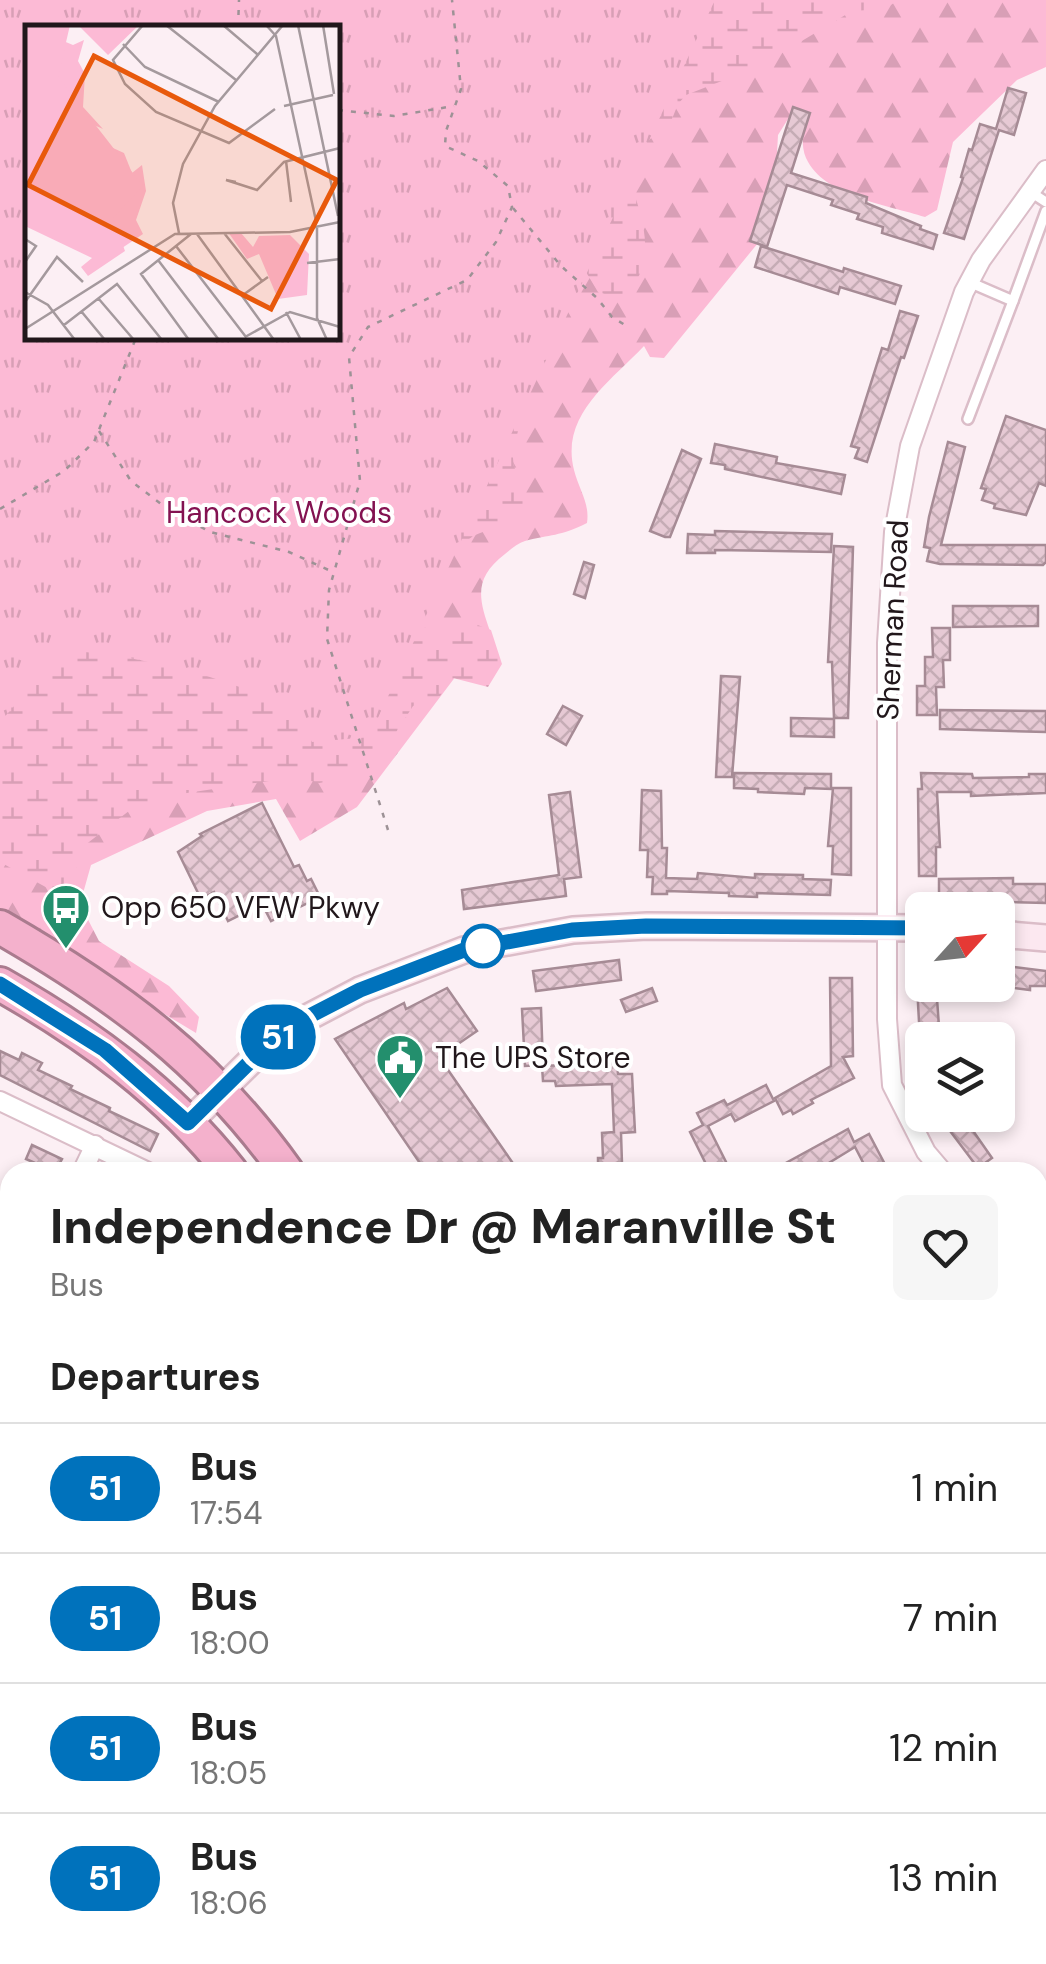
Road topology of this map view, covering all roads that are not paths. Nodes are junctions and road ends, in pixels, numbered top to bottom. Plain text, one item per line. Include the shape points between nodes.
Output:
1 (1046, 170) edge
2 (1030, 191) junction
3 (1046, 202) edge
4 (1046, 211) edge
5 (970, 282) junction
6 (1012, 301) junction
7 (968, 419) dead end
8 (887, 926) junction
9 (0, 927) edge
10 (905, 927) edge
11 (1015, 935) edge
12 (1046, 938) edge
13 (0, 984) edge
14 (221, 1091) junction
15 (0, 1100) edge
16 (188, 1123) junction
17 (95, 1145) junction
18 (87, 1162) edge
19 (128, 1162) edge
20 (222, 1162) edge
21 (279, 1162) edge
22 (934, 1162) edge

1 - 2 street, Sherman Road
2 - 3 lane
2 - 5 street, Sherman Road
4 - 6 lane
5 - 6 lane
5 - 8 street, Sherman Road via 910,446 894,532 887,643
6 - 7 lane
8 - 10 main road
8 - 14 main road via 572,930 464,950 300,1021
8 - 22 street, Sherman Road via 892,1085
9 - 14 highway via 117,999
11 - 12 main road
13 - 16 highway via 105,1050
14 - 16 main road
14 - 21 highway
15 - 17 street
16 - 20 highway
17 - 18 street
17 - 19 street

